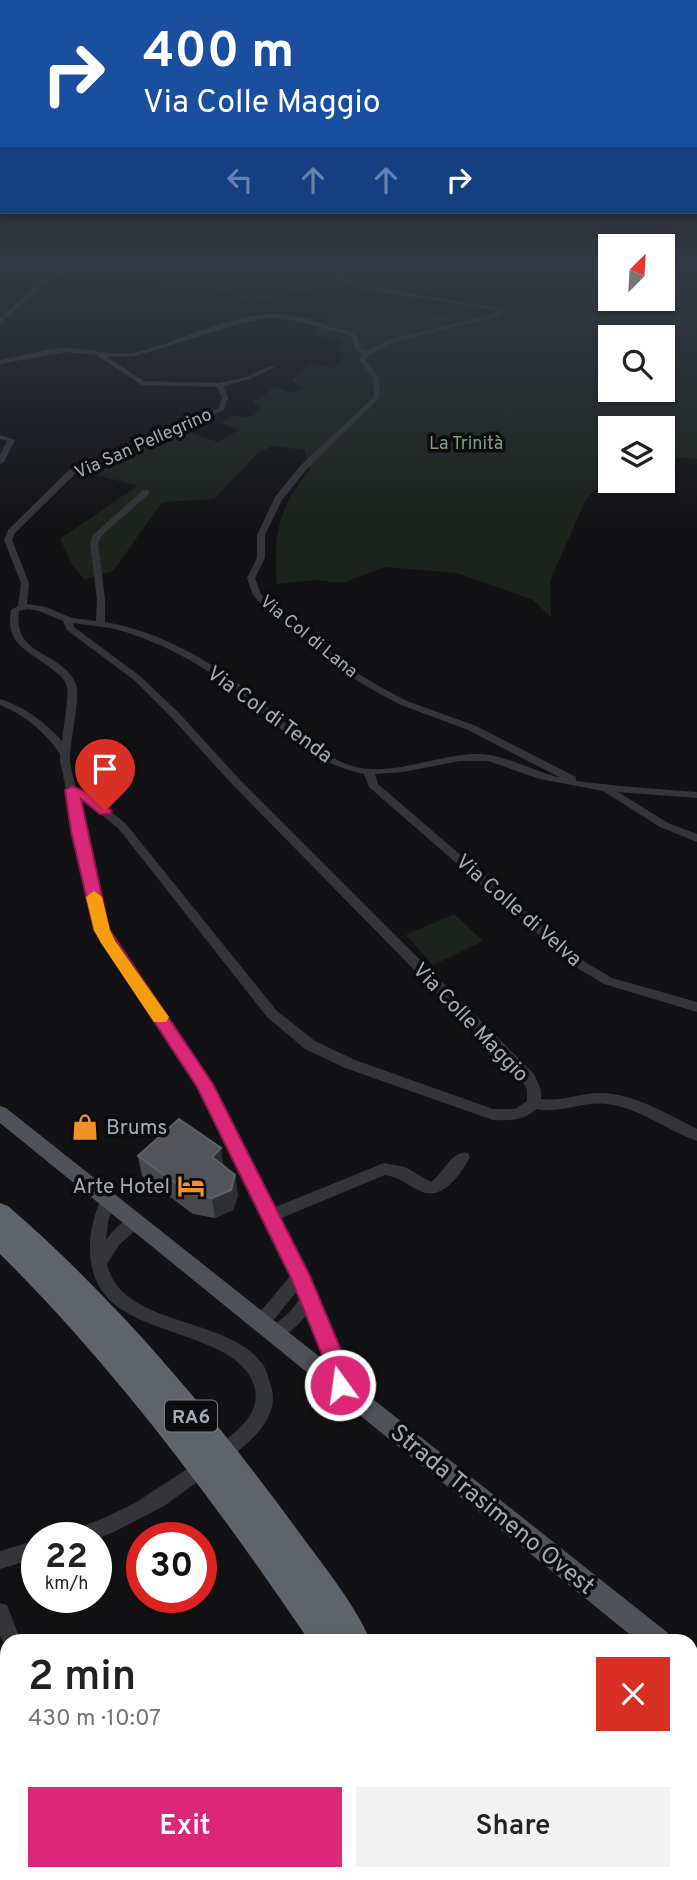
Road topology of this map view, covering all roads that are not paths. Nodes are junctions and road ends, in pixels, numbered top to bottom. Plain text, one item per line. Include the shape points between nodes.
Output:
1 (47, 353) edge
2 (97, 353) joint
3 (140, 353) edge
4 (365, 354) edge
5 (0, 362) edge
6 (272, 366) dead end
7 (219, 385) junction
8 (0, 437) edge
9 (0, 462) edge
10 (146, 492) dead end
11 (22, 606) junction
12 (67, 619) junction
13 (100, 624) junction
14 (0, 702) edge
15 (65, 752) junction
16 (368, 771) junction
17 (586, 786) junction
18 (606, 789) junction
19 (72, 790) junction
20 (697, 795) edge
21 (697, 838) edge
22 (697, 1007) edge
23 (534, 1103) junction
24 (0, 1114) edge
25 (697, 1135) edge
26 (463, 1157) dead end
27 (108, 1199) junction
28 (0, 1213) edge
29 (272, 1215) junction
30 (134, 1222) junction
31 (0, 1238) edge
32 (100, 1262) junction
33 (300, 1276) junction
34 (309, 1297) junction
35 (268, 1328) junction
36 (340, 1385) junction
37 (112, 1522) edge
38 (21, 1554) edge
39 (0, 1560) edge
40 (0, 1612) edge
41 (9, 1634) edge
42 (323, 1634) edge
43 (350, 1634) edge
44 (649, 1634) edge

1 - 5 street
2 - 3 street
2 - 7 street, Via San Pellegrino via 142,383
4 - 17 street, Via Col di Lana via 362,360 376,378 377,397 303,468 278,499 261,535 261,558 251,578 257,595 351,673 381,691 472,728
6 - 7 street, Via San Pellegrino
7 - 11 street, Via San Pellegrino via 226,393 222,409 72,472 11,532 8,540 25,583
8 - 9 street via 11,444
10 - 13 street via 97,536 94,544
11 - 12 street, Via Col di Tenda
11 - 15 street via 11,619 15,638 56,665 72,686
12 - 13 street, Via Col di Tenda
12 - 23 street, Via Colle Maggio via 70,628 137,678 176,715 235,781 529,1078
13 - 16 street, Via Col di Tenda via 130,631 194,660 233,683 330,761
14 - 15 street via 18,708 54,736
15 - 19 street
16 - 17 street, Via Col di Tenda via 397,771 478,757
16 - 22 street, Via Colle di Velva via 373,785 581,965 608,981
17 - 18 street, Via Col di Tenda
18 - 20 street, Via Col di Tenda
18 - 21 street via 664,825
19 - 23 street, Via Colle Maggio via 122,826 272,1014 310,1045 326,1055 493,1114 513,1116
19 - 29 street via 102,930 191,1061
23 - 25 street via 563,1107 609,1099
24 - 27 main road, Strada Trasimeno Ovest
26 - 29 street via 437,1188 384,1169
27 - 30 main road, Strada Trasimeno Ovest
27 - 32 street via 98,1231
28 - 43 highway, RA6 via 69,1279 170,1389 268,1514
29 - 33 street
30 - 32 street via 114,1240
30 - 35 main road, Strada Trasimeno Ovest
31 - 42 highway, RA6 via 155,1404
32 - 37 street via 114,1294 131,1306 233,1350 250,1361 264,1384 261,1417 246,1434 164,1497
33 - 34 street
33 - 35 street
34 - 35 street via 288,1326
34 - 36 street
35 - 36 main road, Strada Trasimeno Ovest
36 - 44 main road, Strada Trasimeno Ovest
38 - 39 street
40 - 41 street

